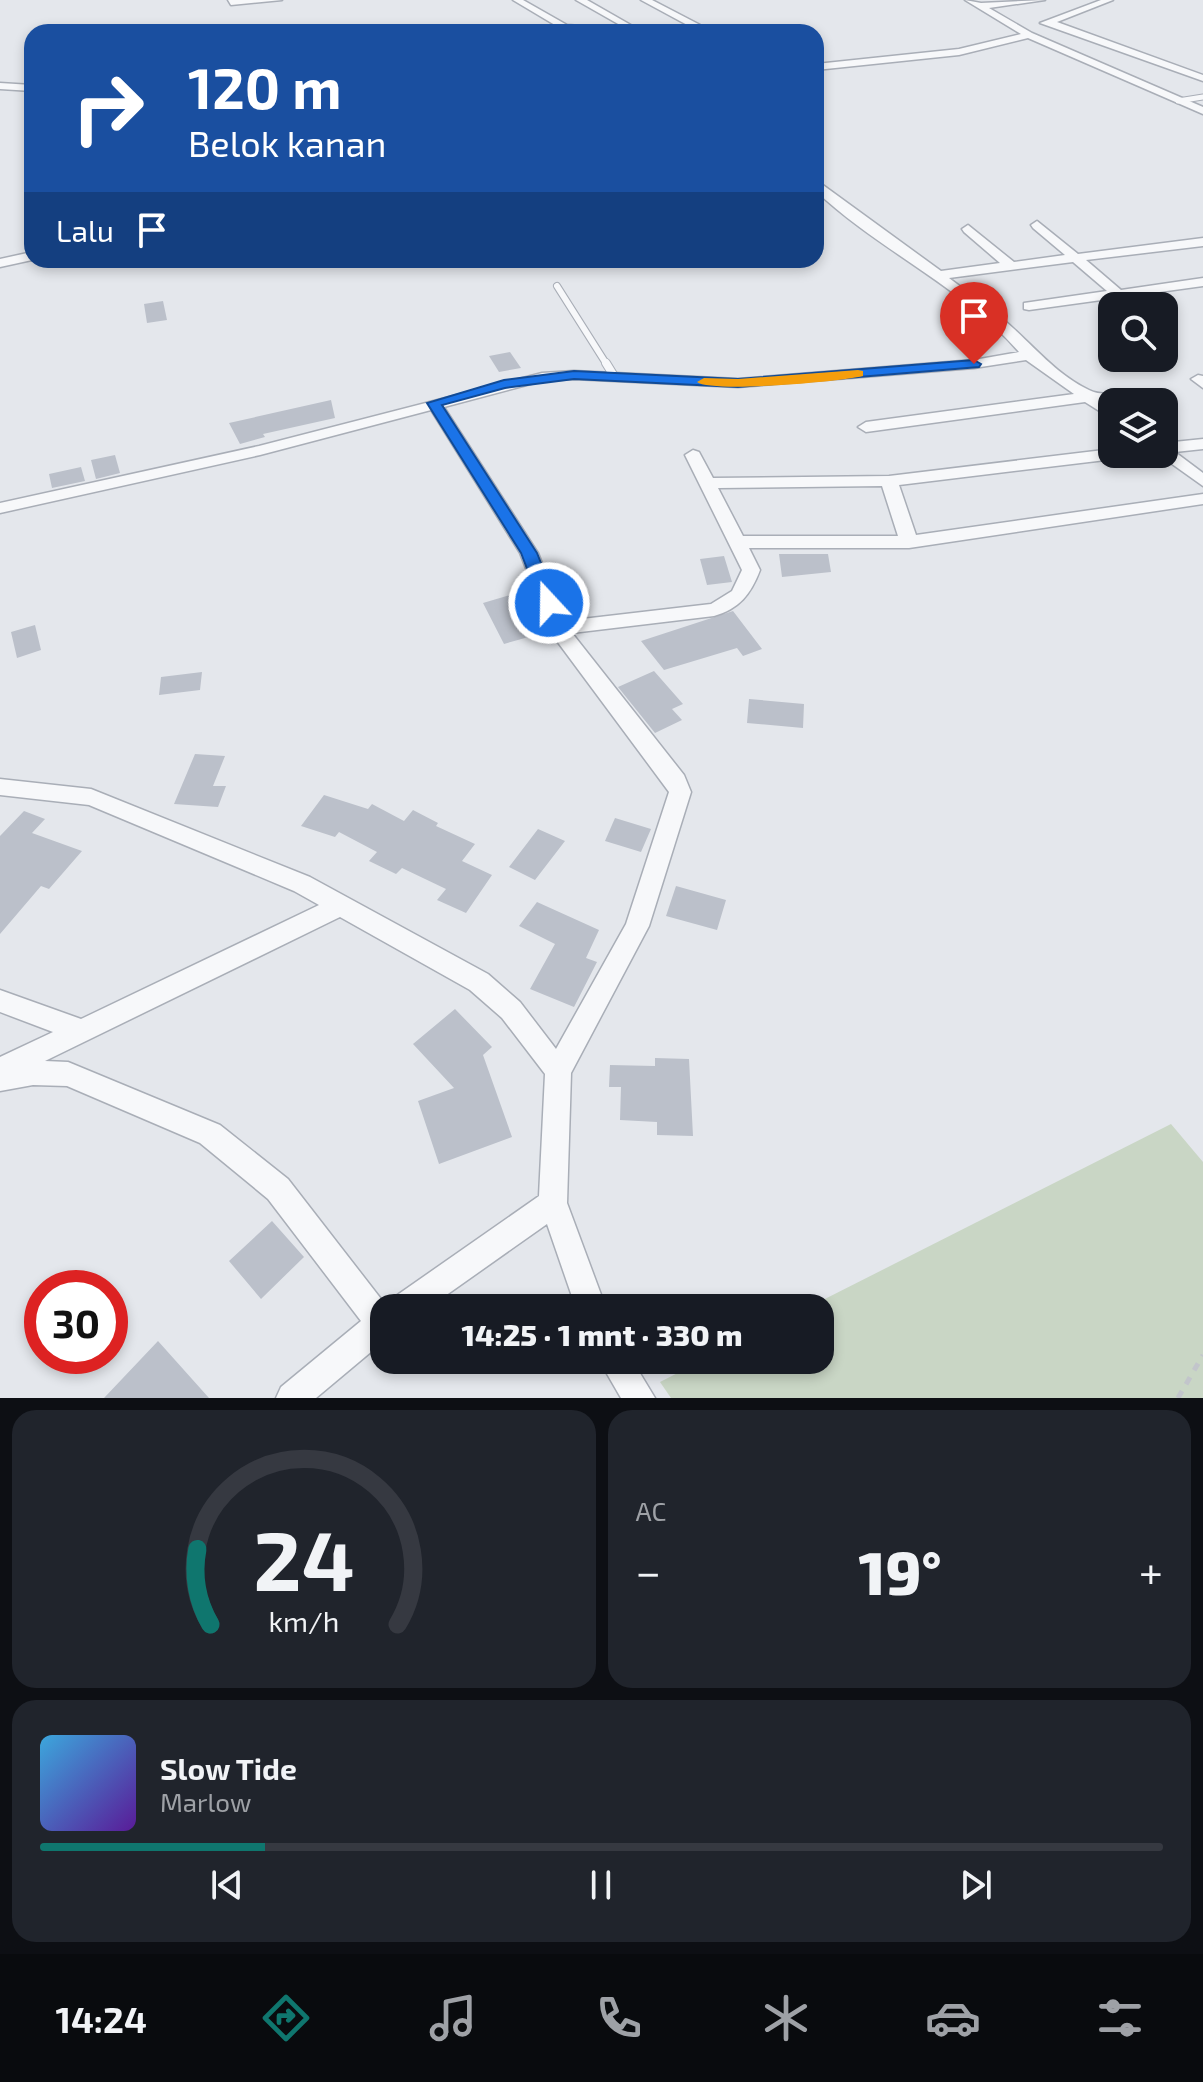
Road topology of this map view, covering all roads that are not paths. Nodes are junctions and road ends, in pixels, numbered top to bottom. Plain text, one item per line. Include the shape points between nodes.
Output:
1 (257, 0) edge
2 (278, 0) edge
3 (517, 0) edge
4 (645, 0) edge
5 (969, 0) edge
6 (1041, 0) edge
7 (1109, 0) edge
8 (231, 2) dead end
9 (581, 4) edge
10 (979, 6) junction
11 (564, 10) dead end
12 (540, 14) junction
13 (1049, 22) junction
14 (558, 24) edge
15 (622, 24) edge
16 (693, 24) edge
17 (1024, 33) junction
18 (1168, 65) junction
19 (824, 66) edge
20 (1203, 68) edge
21 (1203, 78) edge
22 (0, 86) edge
23 (24, 88) edge
24 (1203, 97) edge
25 (1178, 101) junction
26 (1203, 111) edge
27 (824, 192) edge
28 (1037, 225) dead end
29 (968, 229) dead end
30 (1203, 242) edge
31 (24, 258) edge
32 (1075, 259) junction
33 (0, 263) edge
34 (1012, 267) junction
35 (938, 275) junction
36 (1203, 282) edge
37 (557, 286) dead end
38 (1116, 292) edge
39 (1132, 292) edge
40 (1098, 297) edge
41 (1029, 306) dead end
42 (1029, 355) junction
43 (614, 376) junction
44 (1087, 397) junction
45 (1098, 397) edge
46 (434, 403) junction
47 (1098, 404) edge
48 (866, 427) dead end
49 (1178, 443) edge
50 (1203, 444) edge
51 (1183, 447) junction
52 (1178, 448) edge
53 (693, 455) dead end
54 (1098, 456) edge
55 (1178, 460) edge
56 (889, 481) junction
57 (1203, 481) edge
58 (707, 483) junction
59 (1203, 499) edge
60 (0, 508) edge
61 (740, 542) junction
62 (909, 542) junction
63 (558, 628) junction
64 (0, 787) edge
65 (342, 905) junction
66 (0, 1001) edge
67 (83, 1031) junction
68 (0, 1070) edge
69 (558, 1071) junction
70 (0, 1079) edge
71 (553, 1203) junction
72 (422, 1294) edge
73 (586, 1294) edge
74 (370, 1295) edge
75 (370, 1333) edge
76 (623, 1374) edge
77 (292, 1398) edge
78 (639, 1398) edge

1 - 2 street
1 - 8 street
3 - 12 street
4 - 16 street
5 - 10 street
6 - 10 street
7 - 13 street
9 - 15 street
10 - 17 street
11 - 12 street
12 - 14 street
13 - 17 street
13 - 18 street
17 - 19 street via 959,52
17 - 25 street
18 - 20 street
18 - 21 street
22 - 23 street
24 - 25 lane
25 - 26 street
27 - 35 street
28 - 32 street
29 - 34 street
30 - 32 street
31 - 33 street
32 - 34 street
32 - 38 street
34 - 35 street
35 - 42 street via 1009,332
36 - 39 street
37 - 43 lane
40 - 41 street
42 - 43 street via 738,383
42 - 44 street
43 - 46 street via 542,377
44 - 45 street
44 - 47 street
44 - 48 street
46 - 60 street via 260,450
46 - 63 street via 529,553
49 - 51 street
50 - 51 street
51 - 52 street
53 - 58 street
54 - 56 street
55 - 57 street
56 - 58 street
56 - 62 street
58 - 61 street
59 - 62 street
61 - 62 street
61 - 63 street via 751,570 735,602 714,610
63 - 69 street via 680,792 637,926
64 - 65 street via 91,797
65 - 67 street
65 - 69 street via 479,982 511,1010
66 - 67 street
67 - 68 street
69 - 71 street
70 - 74 street via 68,1074 210,1134 278,1189
71 - 72 street
71 - 73 street
75 - 77 street
76 - 78 street

